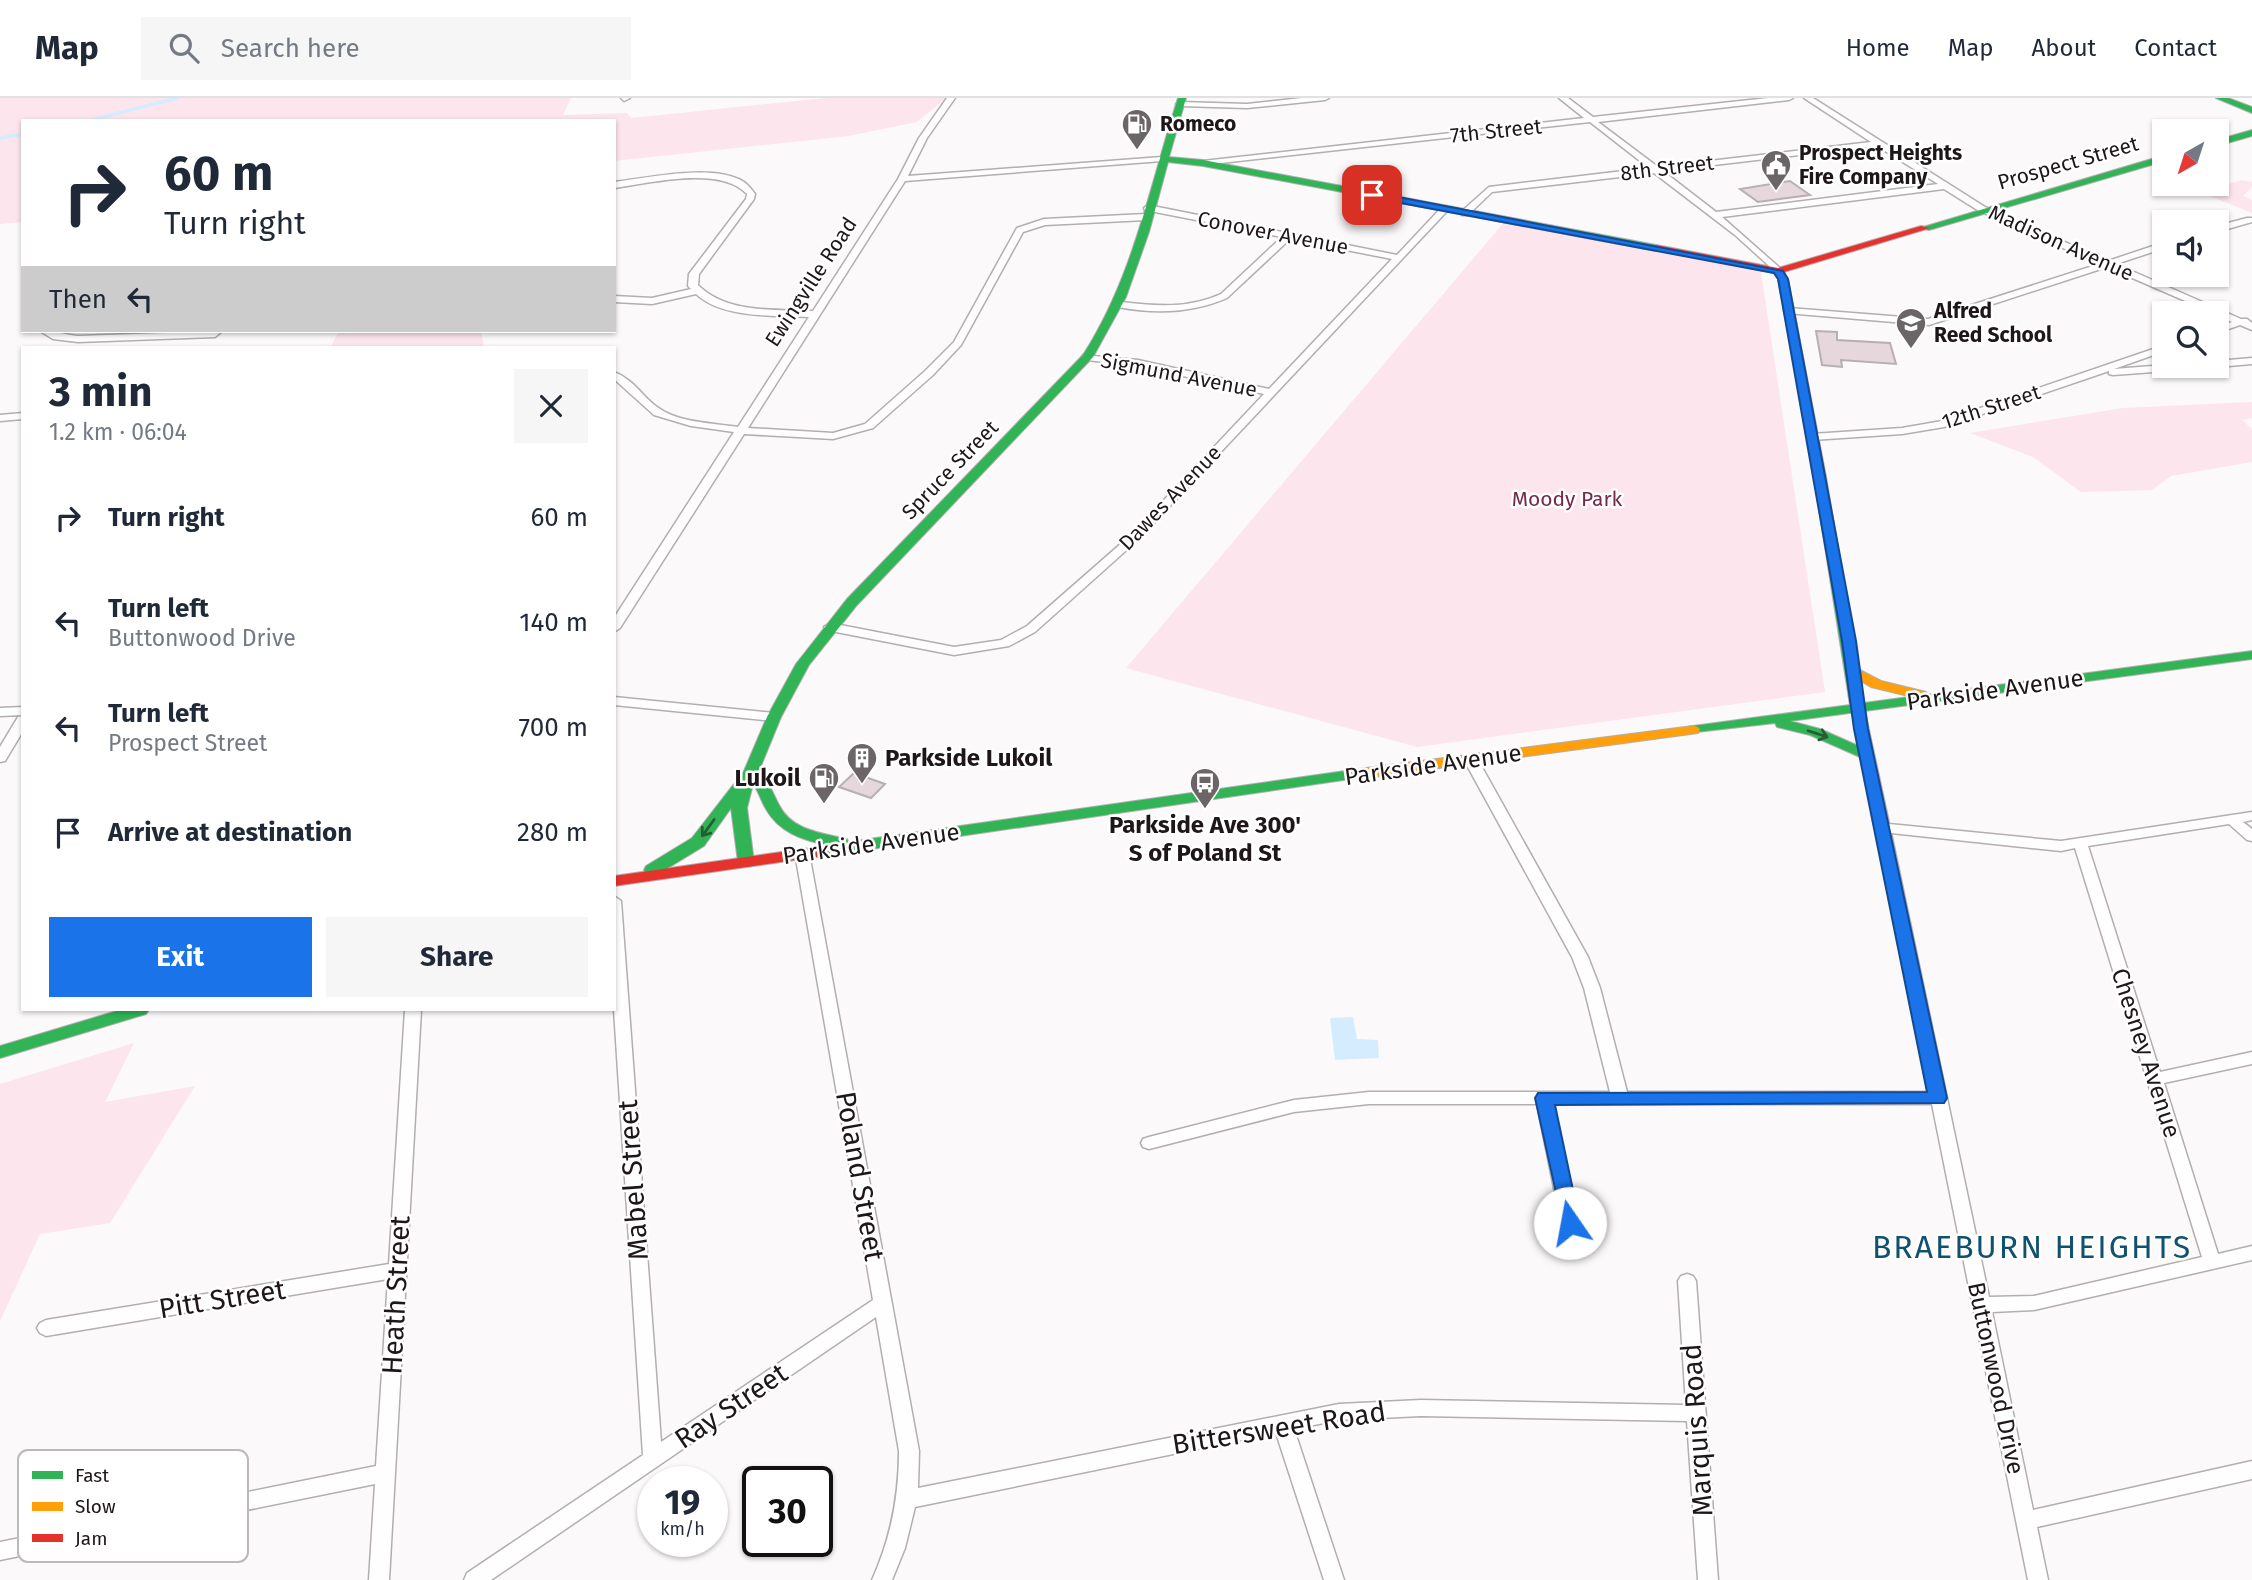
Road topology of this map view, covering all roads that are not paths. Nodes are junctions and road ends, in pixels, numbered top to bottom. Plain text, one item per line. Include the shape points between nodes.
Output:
1 (951, 98) edge
2 (1325, 98) edge
3 (1563, 98) edge
4 (1789, 98) edge
5 (1808, 98) edge
6 (2220, 98) edge
7 (1180, 101) edge
8 (2252, 110) edge
9 (1591, 120) junction
10 (2252, 133) edge
11 (2230, 139) edge
12 (1879, 143) junction
13 (1162, 159) junction
14 (2152, 162) edge
15 (1203, 163) junction
16 (1656, 170) junction
17 (902, 179) junction
18 (616, 186) edge
19 (1946, 186) junction
20 (1445, 209) junction
21 (1982, 209) junction
22 (1147, 213) junction
23 (1465, 213) junction
24 (1714, 215) junction
25 (2250, 220) dead end
26 (2229, 226) edge
27 (1288, 236) junction
28 (2152, 249) edge
29 (1399, 258) junction
30 (2104, 263) junction
31 (1778, 271) junction
32 (697, 291) junction
33 (616, 299) edge
34 (1121, 305) junction
35 (1789, 311) junction
36 (815, 314) junction
37 (2247, 320) edge
38 (2229, 326) edge
39 (2252, 327) edge
40 (49, 333) edge
41 (196, 333) edge
42 (2152, 353) edge
43 (1087, 357) junction
44 (2252, 361) edge
45 (2229, 363) edge
46 (2152, 369) edge
47 (2090, 374) junction
48 (616, 376) edge
49 (1271, 393) junction
50 (21, 416) edge
51 (0, 418) edge
52 (743, 428) junction
53 (1812, 437) junction
54 (616, 625) edge
55 (830, 628) junction
56 (2252, 655) edge
57 (1852, 670) junction
58 (1939, 698) junction
59 (616, 701) edge
60 (1858, 709) junction
61 (21, 711) edge
62 (0, 712) edge
63 (774, 717) junction
64 (1767, 721) junction
65 (21, 723) edge
66 (1867, 755) junction
67 (0, 758) edge
68 (1471, 760) junction
69 (749, 774) junction
70 (2252, 816) edge
71 (2232, 819) junction
72 (1882, 828) junction
73 (2252, 837) edge
74 (2080, 843) junction
75 (860, 845) junction
76 (802, 853) junction
77 (746, 862) junction
78 (638, 876) junction
79 (616, 881) edge
80 (616, 930) edge
81 (137, 1011) edge
82 (413, 1011) edge
83 (0, 1052) edge
84 (2252, 1058) edge
85 (2154, 1079) junction
86 (1544, 1098) junction
87 (1619, 1098) junction
88 (1938, 1098) junction
89 (1149, 1143) dead end
90 (1570, 1223) dead end
91 (2252, 1253) edge
92 (2212, 1262) junction
93 (398, 1270) junction
94 (1687, 1281) dead end
95 (883, 1303) junction
96 (1981, 1305) junction
97 (46, 1328) dead end
98 (1696, 1413) junction
99 (1282, 1422) junction
100 (653, 1459) junction
101 (2252, 1470) edge
102 (386, 1473) junction
103 (909, 1499) junction
104 (248, 1501) edge
105 (2026, 1521) junction
106 (18, 1547) edge
107 (0, 1551) edge
108 (379, 1580) edge
109 (474, 1580) edge
110 (882, 1580) edge
111 (1334, 1580) edge
112 (1708, 1580) edge
113 (2038, 1580) edge

1 - 17 street, Ewingville Road
2 - 7 street via 1247,107
3 - 9 street
4 - 9 street, 7th Street
5 - 12 street, Madison Avenue
6 - 8 street
7 - 13 street, Spruce Street
9 - 15 street, 7th Street
9 - 16 street
10 - 11 street
12 - 16 street, 8th Street
12 - 19 street, Madison Avenue
13 - 15 street, Prospect Street
13 - 17 street
13 - 22 street, Spruce Street
14 - 21 street, Prospect Street
15 - 20 street, Prospect Street
16 - 23 street, 8th Street via 1489,190
16 - 24 street
17 - 36 street, Ewingville Road
18 - 32 street via 712,176 750,190 750,199 694,274
19 - 21 street, Madison Avenue
19 - 24 street
20 - 23 street, Prospect Street
20 - 29 street, Dawes Avenue
21 - 30 street, Madison Avenue
21 - 31 street, Prospect Street
22 - 27 street, Conover Avenue
22 - 34 street, Spruce Street
22 - 52 street, Conover Avenue via 1044,222 1020,230 958,343 869,426 822,436
23 - 31 street, Prospect Street
24 - 31 street
25 - 26 street
27 - 29 street, Conover Avenue
27 - 34 street via 1215,300 1180,309
28 - 30 street
29 - 49 street, Dawes Avenue
30 - 35 street via 1929,322
30 - 37 street, Madison Avenue
31 - 35 street, Buttonwood Drive
32 - 33 street via 652,301
32 - 36 street via 729,306
34 - 43 street, Spruce Street
35 - 53 street, Buttonwood Drive
36 - 52 street, Ewingville Road
37 - 38 street
37 - 39 street, Madison Avenue
40 - 41 street via 78,339
42 - 47 street, 12th Street
43 - 49 street, Sigmund Avenue via 1138,363
43 - 55 street, Spruce Street
44 - 45 street
46 - 47 street
47 - 53 street, 12th Street via 1923,429
48 - 52 street, Conover Avenue via 658,413 690,423
49 - 55 street, Dawes Avenue via 1136,536 1020,636 989,647 954,651
50 - 51 street
52 - 54 street, Ewingville Road
53 - 57 street, Buttonwood Drive
55 - 63 street, Spruce Street via 803,664
56 - 58 street, Parkside Avenue
57 - 58 street via 1876,684
57 - 60 street, Buttonwood Drive
58 - 60 street, Parkside Avenue
59 - 63 street
60 - 64 street, Parkside Avenue
60 - 66 street, Buttonwood Drive
61 - 62 street
63 - 69 street, Spruce Street
64 -> 66 street via 1815,732
64 - 68 street, Parkside Avenue
65 - 67 street
66 - 72 street, Buttonwood Drive
68 - 75 street, Parkside Avenue
68 - 87 street via 1580,957
69 - 75 street via 761,778 774,813 788,825 806,835
69 - 77 street, Spruce Street via 739,808
69 -> 78 street via 702,837 669,862
70 - 71 street
71 - 73 street
71 - 74 street
72 - 74 street via 2061,846
72 - 88 street, Buttonwood Drive
74 - 85 street, Chesney Avenue
75 - 76 street, Parkside Avenue
76 - 77 street, Parkside Avenue
76 - 95 street, Poland Street
77 - 78 street, Parkside Avenue
78 - 79 street, Parkside Avenue
80 - 100 street, Mabel Street
81 - 83 street
82 - 93 street, Heath Street
84 - 85 street
85 - 92 street, Chesney Avenue
86 - 87 street
86 - 89 street via 1331,1100
86 - 90 street
87 - 88 street
88 - 96 street, Buttonwood Drive
91 - 92 street
92 - 96 street via 2034,1303
93 - 97 street, Pitt Street
93 - 102 street, Heath Street
94 - 98 street, Marquis Road
95 - 100 street, Ray Street
95 - 103 street, Poland Street via 909,1451
96 - 105 street, Buttonwood Drive
98 - 99 street, Bittersweet Road via 1391,1408
98 - 112 street, Marquis Road
99 - 103 street, Bittersweet Road
99 - 111 street
100 - 109 street, Ray Street
101 - 105 street
102 - 104 street
102 - 108 street, Heath Street
103 - 110 street, Poland Street
105 - 113 street, Buttonwood Drive
106 - 107 street

